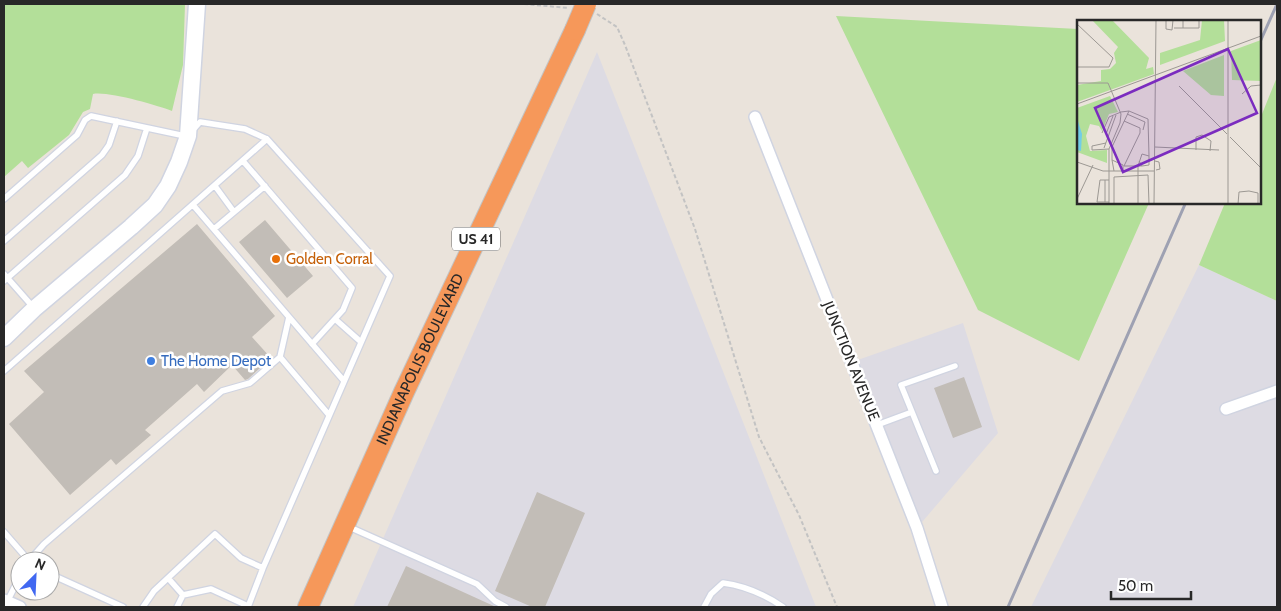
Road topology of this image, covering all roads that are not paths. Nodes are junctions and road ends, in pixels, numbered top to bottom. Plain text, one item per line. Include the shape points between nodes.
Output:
1 (197, 4) edge
2 (586, 4) edge
3 (755, 117) dead end
4 (117, 121) junction
5 (147, 128) junction
6 (188, 136) junction
7 (267, 139) junction
8 (243, 161) junction
9 (215, 186) junction
10 (264, 186) junction
11 (4, 199) edge
12 (193, 205) junction
13 (234, 212) junction
14 (214, 230) junction
15 (4, 241) edge
16 (5, 278) edge
17 (34, 309) junction
18 (289, 317) junction
19 (335, 319) junction
20 (4, 338) edge
21 (361, 342) junction
22 (312, 344) junction
23 (280, 357) junction
24 (955, 366) dead end
25 (4, 371) edge
26 (344, 381) junction
27 (1277, 391) edge
28 (1226, 408) dead end
29 (912, 412) junction
30 (329, 416) junction
31 (877, 425) junction
32 (936, 470) dead end
33 (345, 525) junction
34 (4, 532) edge
35 (21, 551) edge
36 (37, 551) edge
37 (263, 568) junction
38 (168, 578) junction
39 (60, 579) edge
40 (183, 596) junction
41 (5, 601) edge
42 (20, 607) edge
43 (123, 607) edge
44 (143, 607) edge
45 (177, 607) edge
46 (248, 607) edge
47 (308, 607) edge
48 (506, 607) edge
49 (704, 607) edge
50 (783, 607) edge
51 (942, 607) edge

1 - 6 street
2 - 33 highway, INDIANAPOLIS BOULEVARD / US 41, bridge
3 - 31 street, JUNCTION AVENUE
4 - 5 lane
4 - 11 lane via 88,117 77,136
4 - 15 lane via 102,155
5 - 6 lane
5 - 16 lane via 138,156 125,175
6 - 7 lane via 200,122 245,129
6 - 17 street via 168,186 155,205
7 - 8 lane
7 - 21 lane via 390,276
8 - 9 lane
8 - 10 lane
9 - 12 lane
9 - 13 lane
10 - 13 lane
10 - 19 lane via 352,288 343,310
12 - 14 lane
12 - 25 lane
13 - 14 lane
14 - 18 lane
16 - 17 lane
17 - 20 street
18 - 22 lane
18 - 23 lane
19 - 21 lane
19 - 22 lane
21 - 26 lane
22 - 26 lane
23 - 30 lane
23 - 36 lane via 250,384 222,391
24 - 29 lane via 902,385
26 - 30 lane
27 - 28 street
29 - 31 lane
29 - 32 lane
30 - 37 lane
31 - 51 street, JUNCTION AVENUE via 917,528
33 - 47 highway, INDIANAPOLIS BOULEVARD / US 41
33 - 48 lane via 477,584
34 - 35 lane
37 - 38 lane via 241,558 215,534
37 - 46 lane
38 - 40 lane
38 - 44 lane
39 - 43 lane
40 - 45 lane
40 - 46 lane via 210,589
41 - 42 street
49 - 50 lane via 711,594 723,583 767,595

